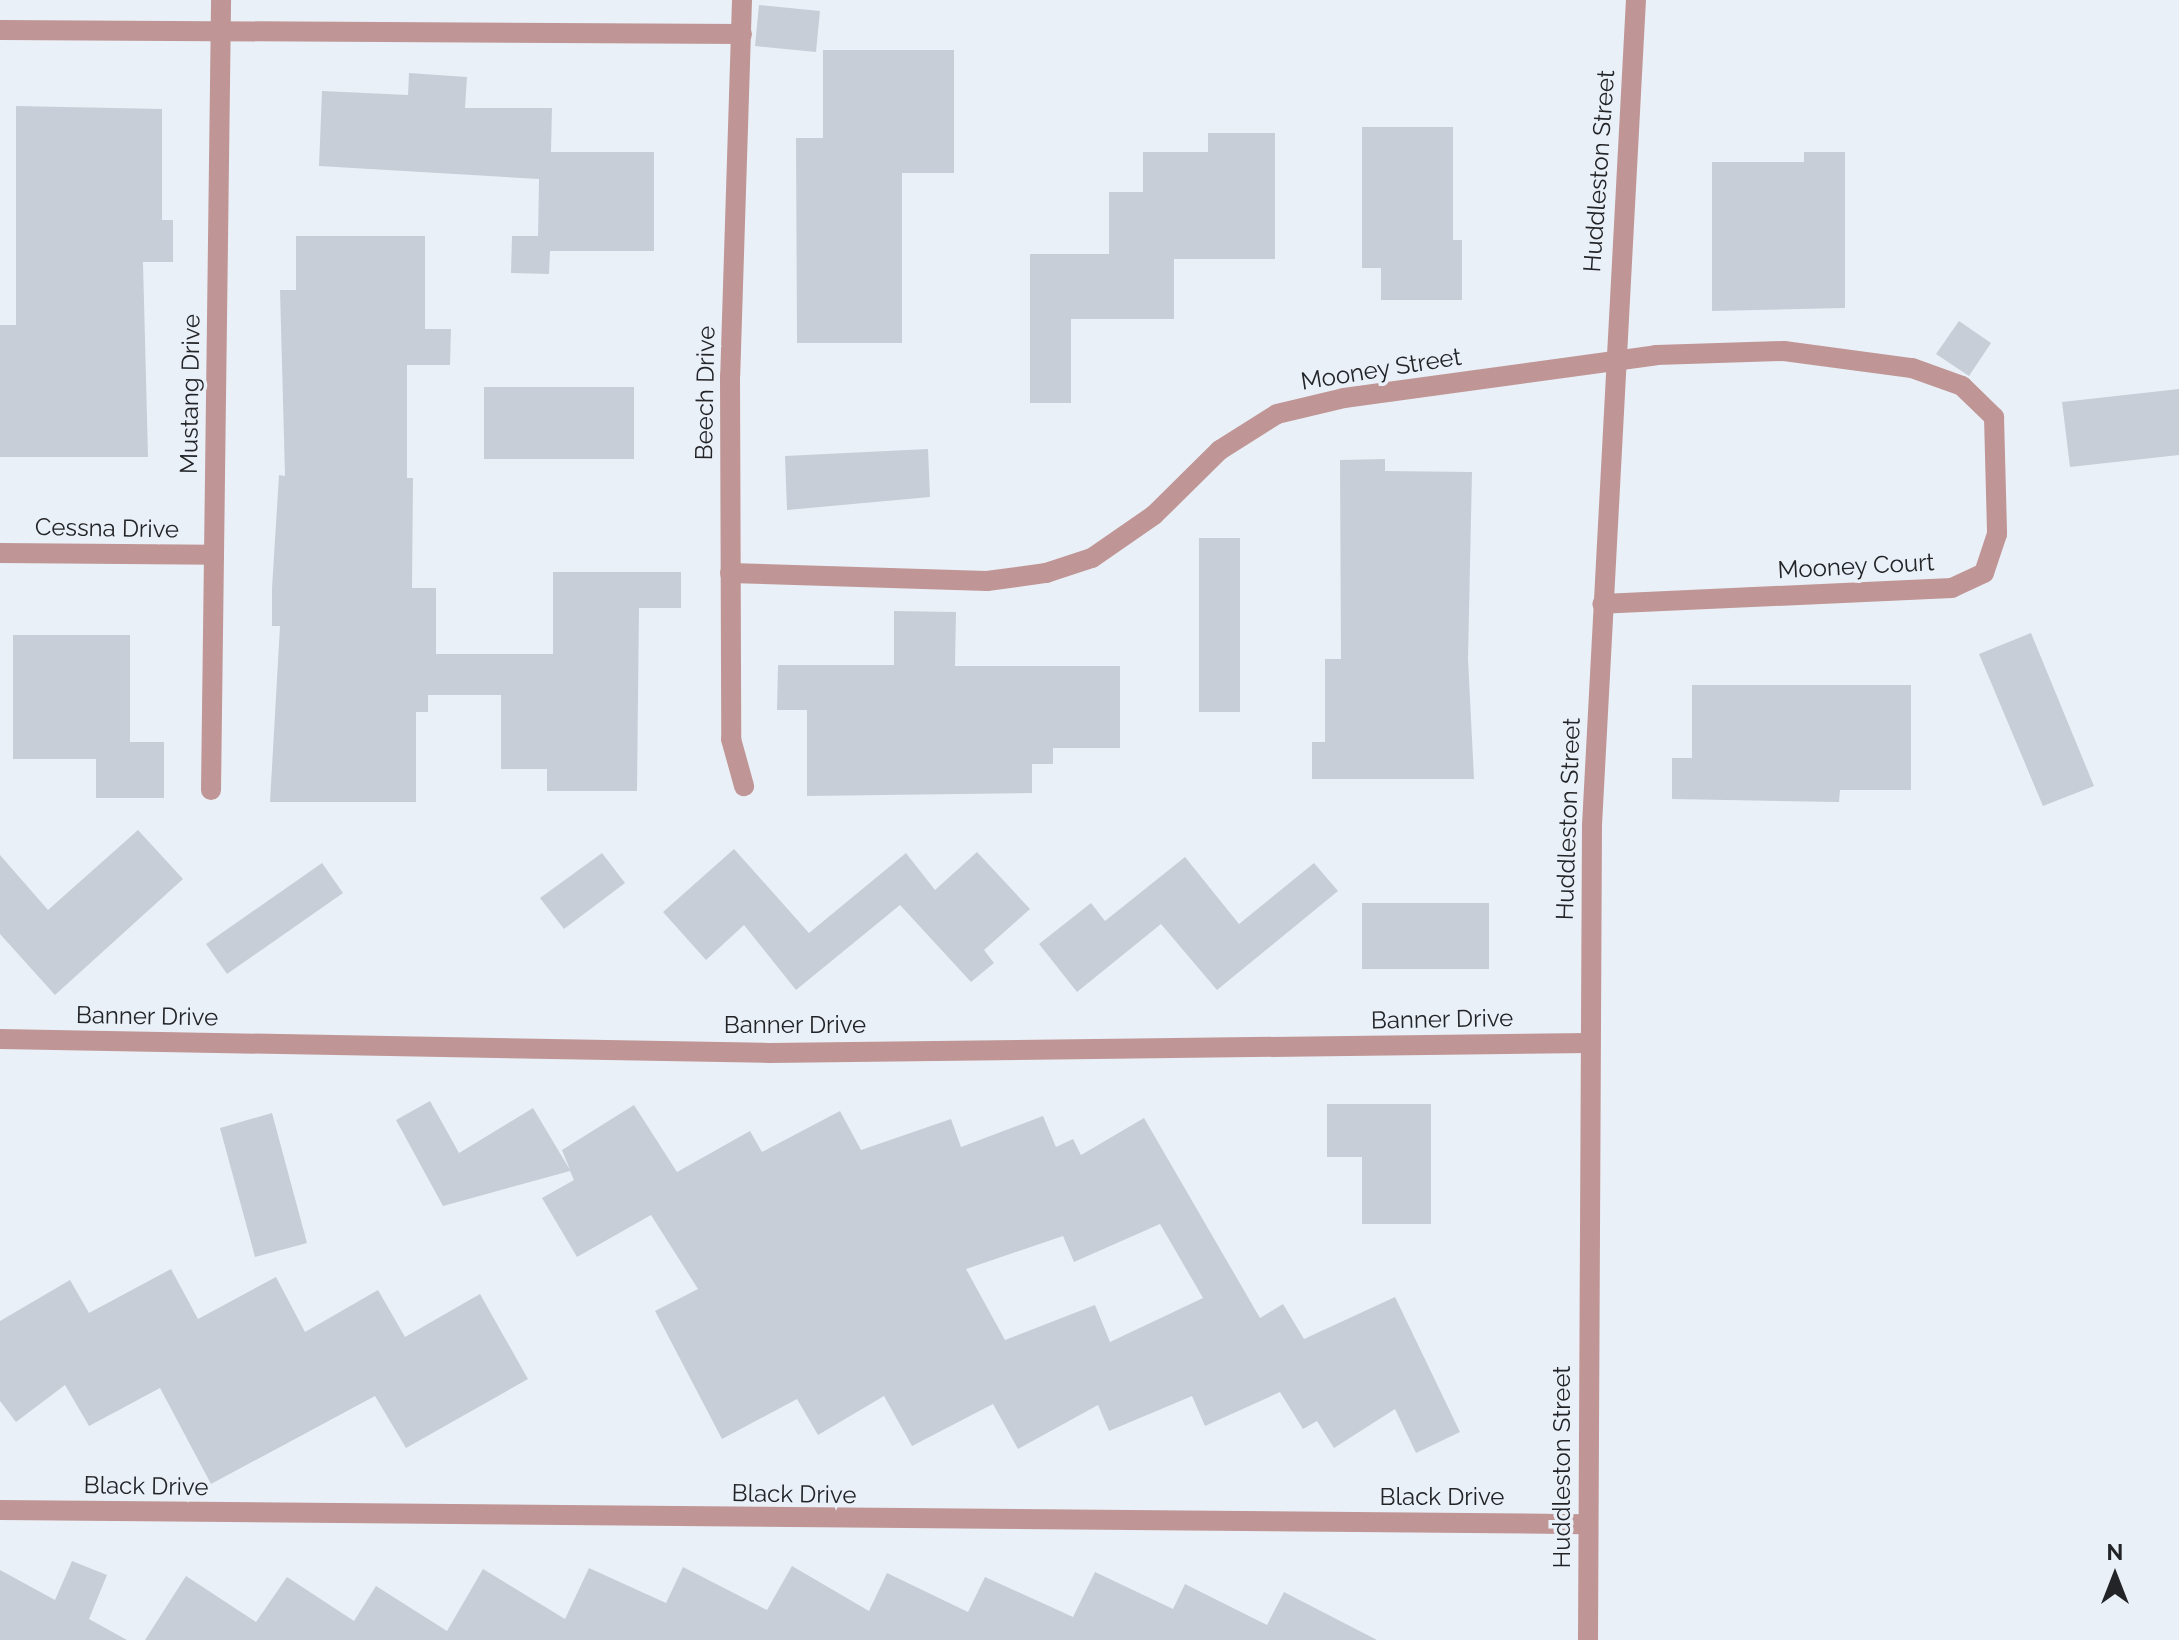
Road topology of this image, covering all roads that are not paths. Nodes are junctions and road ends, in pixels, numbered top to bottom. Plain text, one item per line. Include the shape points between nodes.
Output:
1 (221, 0) edge
2 (742, 0) edge
3 (1636, 0) edge
4 (0, 30) edge
5 (220, 31) junction
6 (742, 34) junction
7 (1613, 362) junction
8 (0, 553) edge
9 (214, 555) junction
10 (730, 573) junction
11 (1602, 604) junction
12 (744, 786) dead end
13 (211, 790) dead end
14 (0, 1039) edge
15 (1589, 1043) junction
16 (0, 1510) edge
17 (1588, 1524) junction
18 (1588, 1640) edge

1 - 5 street, Mustang Drive
2 - 6 street, Beech Drive
3 - 7 street, Huddleston Street
4 - 5 street
5 - 6 street
5 - 9 street, Mustang Drive
6 - 10 street, Beech Drive
7 - 10 street, Mooney Street via 1344,398 1277,414 1220,450 1154,515 1092,558 1046,573 987,581
7 - 11 street, Huddleston Street
7 - 11 street, Mooney Court via 1784,351 1937,377 1962,386 1994,417 1999,504 1984,573 1952,588
8 - 9 street, Cessna Drive
9 - 13 street, Mustang Drive
10 - 12 street, Beech Drive via 731,739
11 - 15 street, Huddleston Street
14 - 15 street, Banner Drive via 769,1053
15 - 17 street, Huddleston Street
16 - 17 street, Black Drive
17 - 18 street, Huddleston Street

